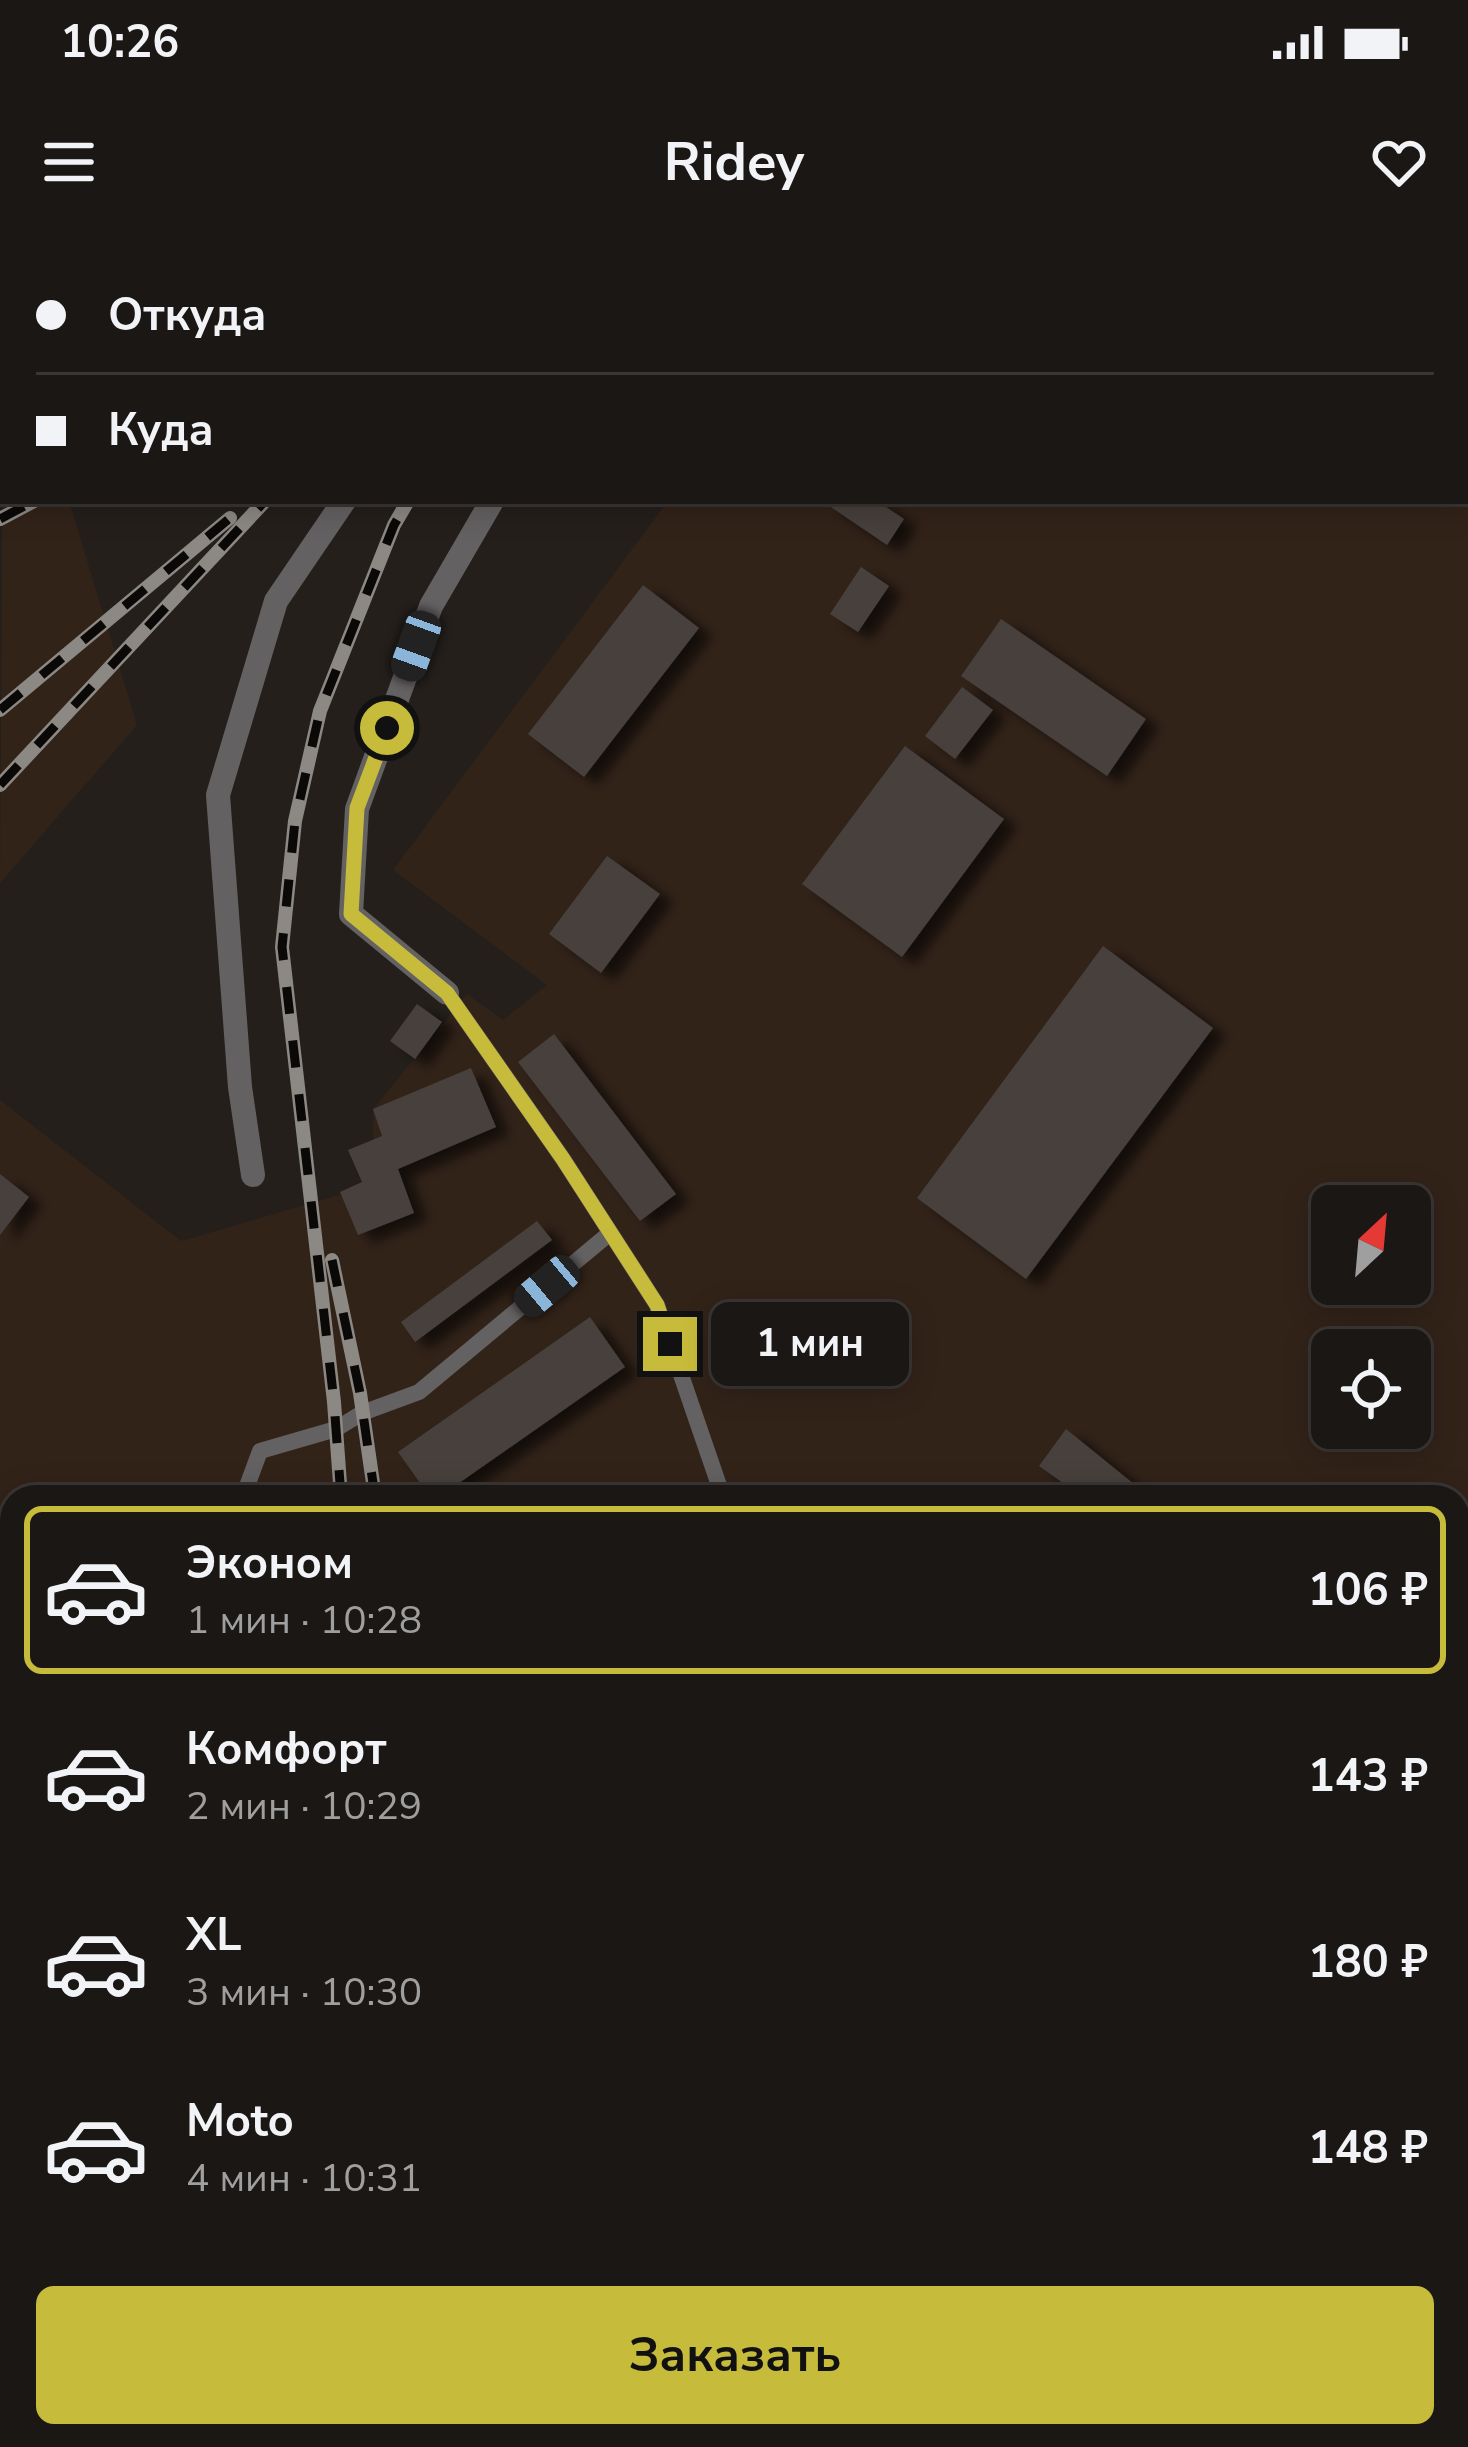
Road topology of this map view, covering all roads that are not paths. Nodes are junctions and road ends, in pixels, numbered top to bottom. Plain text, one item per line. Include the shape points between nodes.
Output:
1 (342, 504) edge
2 (490, 504) edge
3 (447, 993) joint
4 (253, 1175) dead end
5 (610, 1233) junction
6 (248, 1485) edge
7 (719, 1485) edge

1 - 4 street via 276,601 218,795
2 - 3 street via 431,606 357,808 351,914
3 - 5 lane
5 - 6 lane via 419,1392 260,1451
5 - 7 lane via 657,1305

